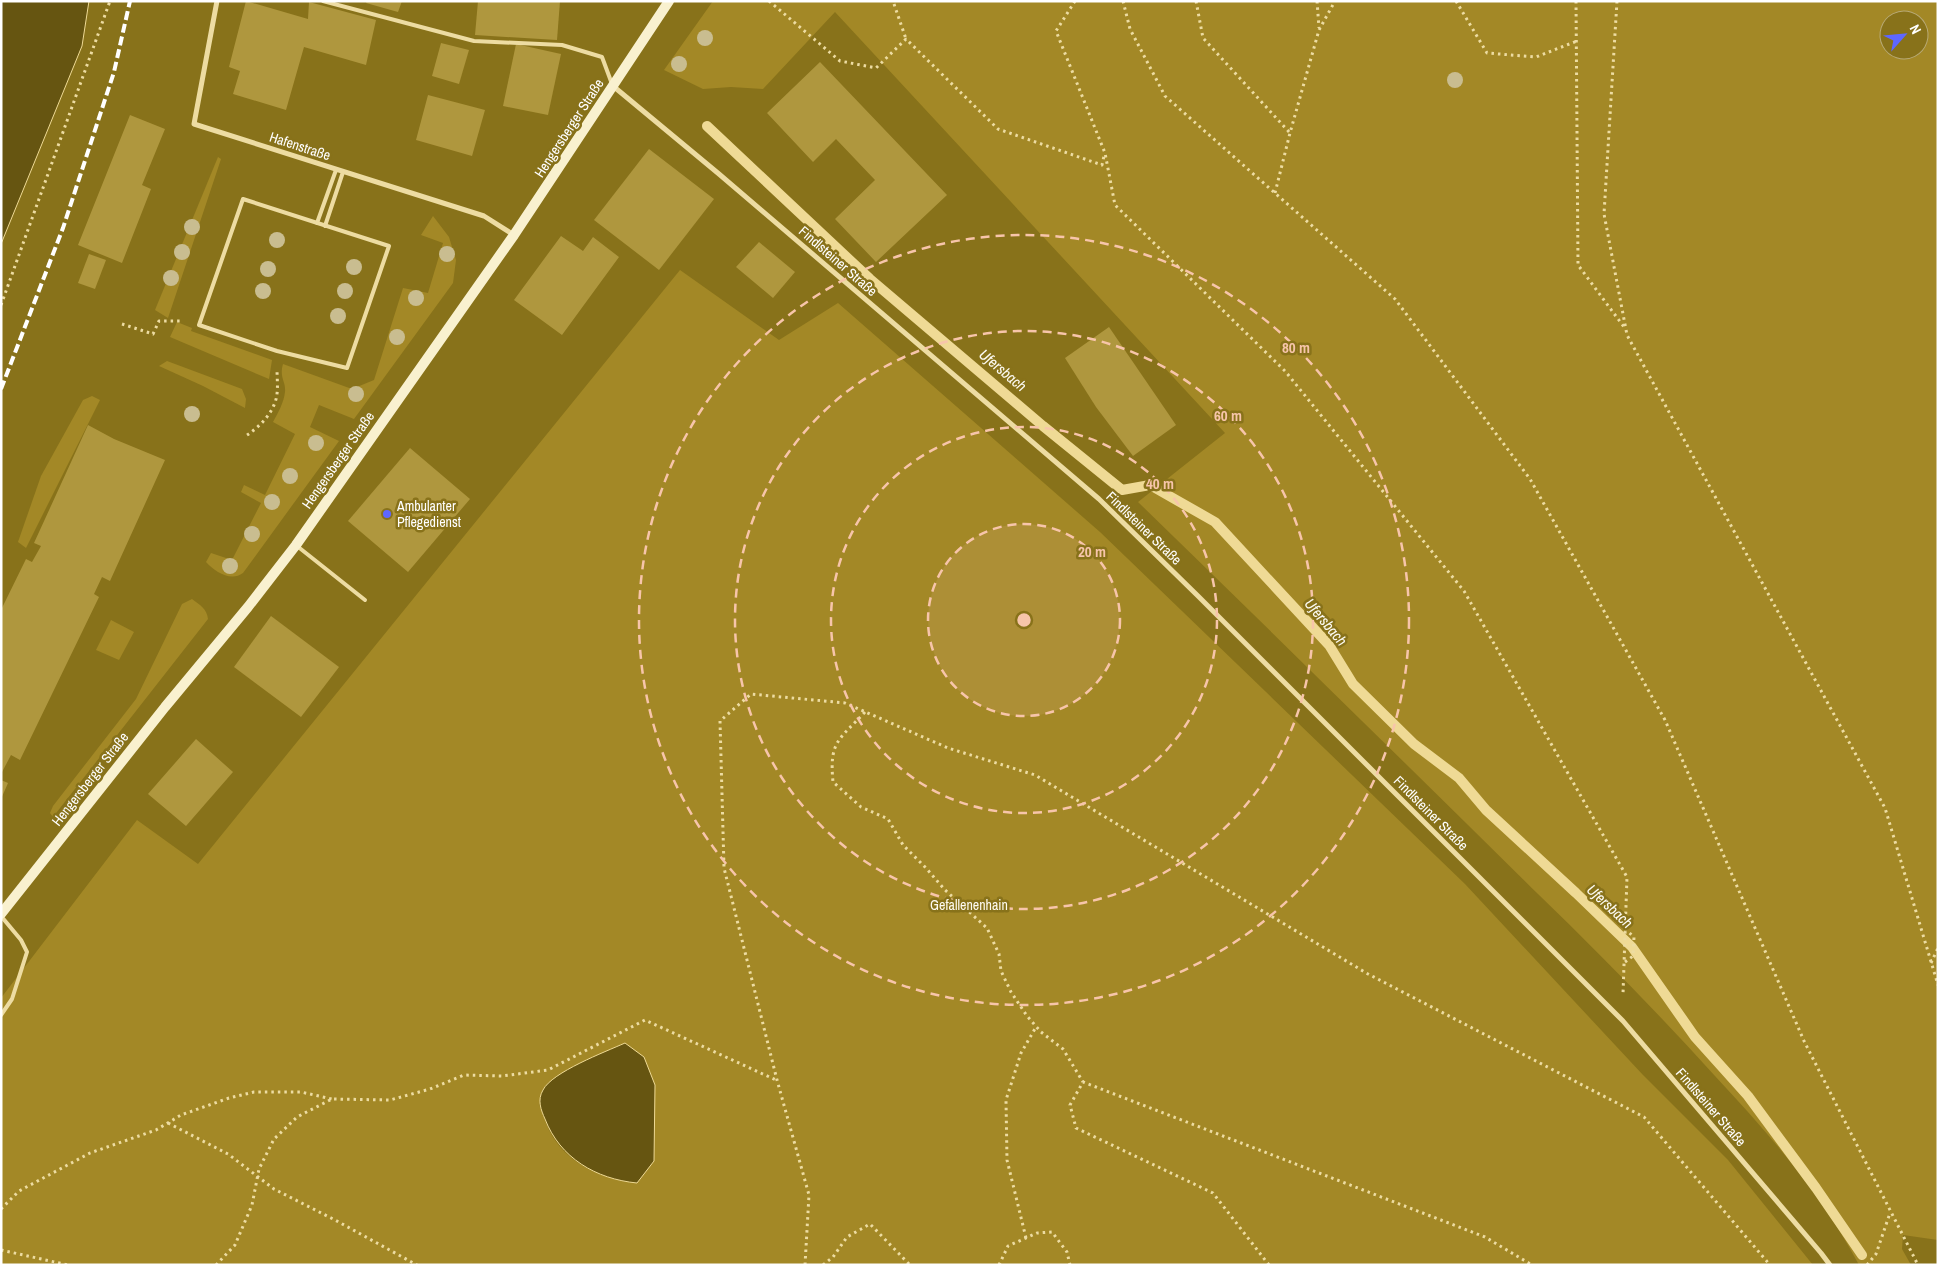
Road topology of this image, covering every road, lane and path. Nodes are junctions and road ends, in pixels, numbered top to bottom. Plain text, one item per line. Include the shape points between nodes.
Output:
1 (110, 1) edge
2 (217, 1) edge
3 (323, 1) edge
4 (669, 1) edge
5 (769, 1) edge
6 (1075, 1) edge
7 (1124, 1) edge
8 (1196, 1) edge
9 (1317, 1) edge
10 (1335, 1) edge
11 (1456, 1) edge
12 (1576, 1) edge
13 (1617, 1) edge
14 (894, 4) dead end
15 (1319, 30) junction
16 (906, 39) junction
17 (1577, 41) junction
18 (612, 86) junction
19 (1290, 132) junction
20 (1105, 153) junction
21 (336, 170) junction
22 (343, 172) junction
23 (1275, 193) junction
24 (317, 223) junction
25 (325, 226) junction
26 (514, 235) junction
27 (1, 305) edge
28 (159, 321) dead end
29 (122, 324) dead end
30 (1626, 330) junction
31 (277, 351) junction
32 (247, 435) dead end
33 (296, 545) junction
34 (365, 600) dead end
35 (865, 712) junction
36 (1, 914) edge
37 (1625, 929) junction
38 (1938, 948) edge
39 (1624, 962) junction
40 (1931, 963) junction
41 (1938, 985) edge
42 (1, 1015) edge
43 (1623, 1021) junction
44 (1036, 1026) junction
45 (776, 1080) junction
46 (1083, 1082) junction
47 (332, 1100) junction
48 (168, 1123) junction
49 (258, 1177) junction
50 (1, 1209) edge
51 (1891, 1213) junction
52 (1026, 1238) junction
53 (1, 1250) edge
54 (68, 1265) edge
55 (216, 1265) edge
56 (417, 1265) edge
57 (805, 1265) edge
58 (822, 1265) edge
59 (910, 1265) edge
60 (999, 1265) edge
61 (1070, 1265) edge
62 (1269, 1265) edge
63 (1532, 1265) edge
64 (1770, 1265) edge
65 (1830, 1265) edge
66 (1867, 1265) edge
67 (1918, 1265) edge

1 - 27 path via 98,42
2 - 21 street, Hafenstraße via 194,124
3 - 18 lane via 474,41 562,45 602,57
4 - 18 main road, Hengersberger Straße
5 - 16 path via 840,61 876,68
6 - 20 path via 1056,31
7 - 23 path via 1130,29 1166,96
8 - 19 path via 1203,38
9 - 15 path
10 - 15 path
11 - 17 path via 1488,53 1536,57
12 - 17 path
13 - 30 path via 1604,214
14 - 16 path
15 - 19 path
16 - 20 path via 998,129 1102,165
17 - 30 path via 1578,265
18 - 26 main road, Hengersberger Straße
18 - 43 street, Findlsteiner Straße via 1099,499
19 - 23 path
20 - 37 path via 1115,205 1285,371 1464,591 1627,878
21 - 22 street, Hafenstraße
21 - 24 lane
22 - 25 lane
22 - 26 street, Hafenstraße via 484,216
23 - 51 path via 1395,299 1530,479 1665,720 1804,1041
24 - 25 lane
24 - 31 lane via 243,199 199,325
25 - 31 lane via 390,246 347,368
26 - 33 main road, Hengersberger Straße
28 - 29 path via 153,334
30 - 40 path via 1885,808
31 - 32 path via 278,395 258,429
33 - 34 lane
33 - 36 main road, Hengersberger Straße
35 - 44 path via 835,744 831,760 833,782 861,807 888,819 903,845 951,896 987,928 1011,992
35 - 45 path via 845,703 751,694 720,721 724,868
35 - 64 path via 948,748 1035,775 1368,974 1644,1117
36 - 42 lane via 27,952 12,1000
37 - 39 path
37 - 39 path via 1634,937 1633,956
38 - 40 path
39 - 43 path
40 - 41 path
43 - 65 street, Findlsteiner Straße
44 - 46 path via 1063,1049
44 - 52 path via 1021,1053 1006,1100 1007,1160
45 - 47 path via 645,1020 548,1070 502,1076 464,1075 390,1100
45 - 57 path via 809,1195
46 - 62 path via 1070,1105 1076,1128 1213,1193
46 - 63 path via 1485,1237
47 - 48 path via 301,1092 254,1092 180,1115
47 - 49 path via 297,1117 274,1139
48 - 49 path via 228,1154
48 - 50 path via 90,1153 49,1174 18,1192
49 - 55 path via 252,1205 235,1245
49 - 56 path via 274,1190
51 - 66 path via 1876,1254
51 - 67 path
52 - 60 path via 1008,1246
52 - 61 path via 1052,1232 1067,1252
53 - 54 path
58 - 59 path via 833,1257 847,1237 870,1224

